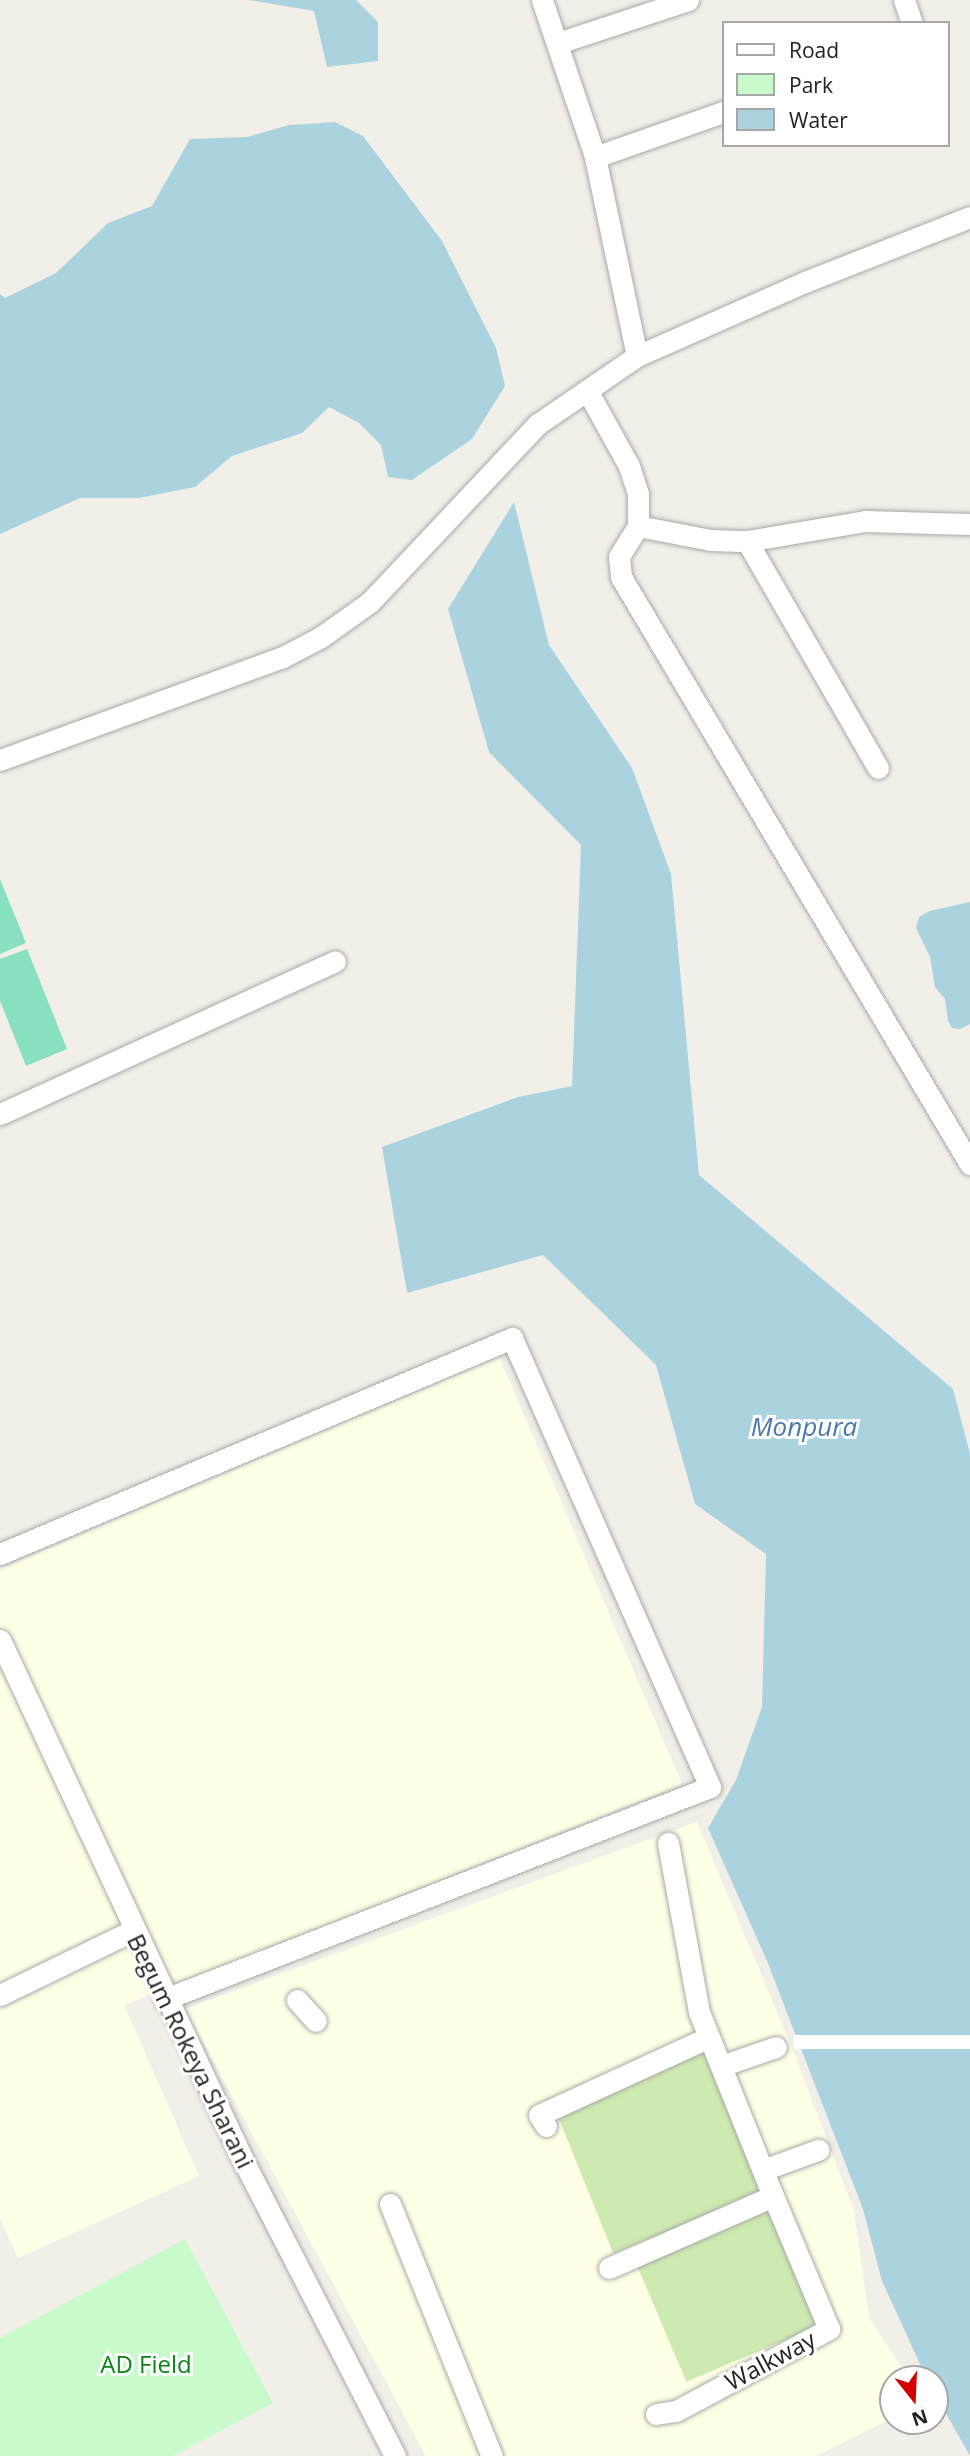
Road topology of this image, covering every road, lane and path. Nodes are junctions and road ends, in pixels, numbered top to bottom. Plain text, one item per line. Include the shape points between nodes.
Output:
1 (542, 0) edge
2 (688, 0) edge
3 (904, 0) edge
4 (911, 21) edge
5 (558, 43) junction
6 (722, 112) edge
7 (595, 157) junction
8 (970, 217) edge
9 (637, 356) junction
10 (588, 392) junction
11 (970, 524) edge
12 (638, 526) junction
13 (747, 541) junction
14 (0, 760) edge
15 (878, 768) dead end
16 (335, 961) dead end
17 (0, 1114) edge
18 (970, 1164) edge
19 (0, 1554) edge
20 (0, 1640) edge
21 (668, 1843) dead end
22 (132, 1931) junction
23 (0, 1995) edge
24 (165, 1999) junction
25 (297, 2000) dead end
26 (316, 2021) dead end
27 (709, 2037) junction
28 (776, 2047) dead end
29 (721, 2066) junction
30 (545, 2126) dead end
31 (818, 2150) dead end
32 (763, 2170) junction
33 (773, 2196) junction
34 (390, 2204) dead end
35 (609, 2268) dead end
36 (656, 2414) dead end
37 (395, 2456) edge
38 (492, 2456) edge

1 - 5 street
2 - 5 street
3 - 4 street
5 - 7 street
6 - 7 street
7 - 9 street
8 - 9 street via 805,282
9 - 10 street
10 - 12 street via 628,466 638,494
10 - 14 street via 538,424 370,602 321,637 281,659
11 - 13 street via 865,521
12 - 13 street via 711,540
12 - 18 street via 619,557 621,577
13 - 15 street
16 - 17 street
19 - 24 street via 512,1338 710,1787
20 - 22 street, Begum Rokeya Sharani
21 - 27 street, Walkway via 699,2012
22 - 23 street
22 - 24 street, Begum Rokeya Sharani
24 - 37 street, Begum Rokeya Sharani
25 - 26 street
27 - 29 street, Walkway
27 - 30 street via 539,2115
28 - 29 street
29 - 32 street, Walkway
31 - 32 street
32 - 33 street, Walkway
33 - 35 street
33 - 36 street, Walkway via 829,2329 676,2411
34 - 38 street

